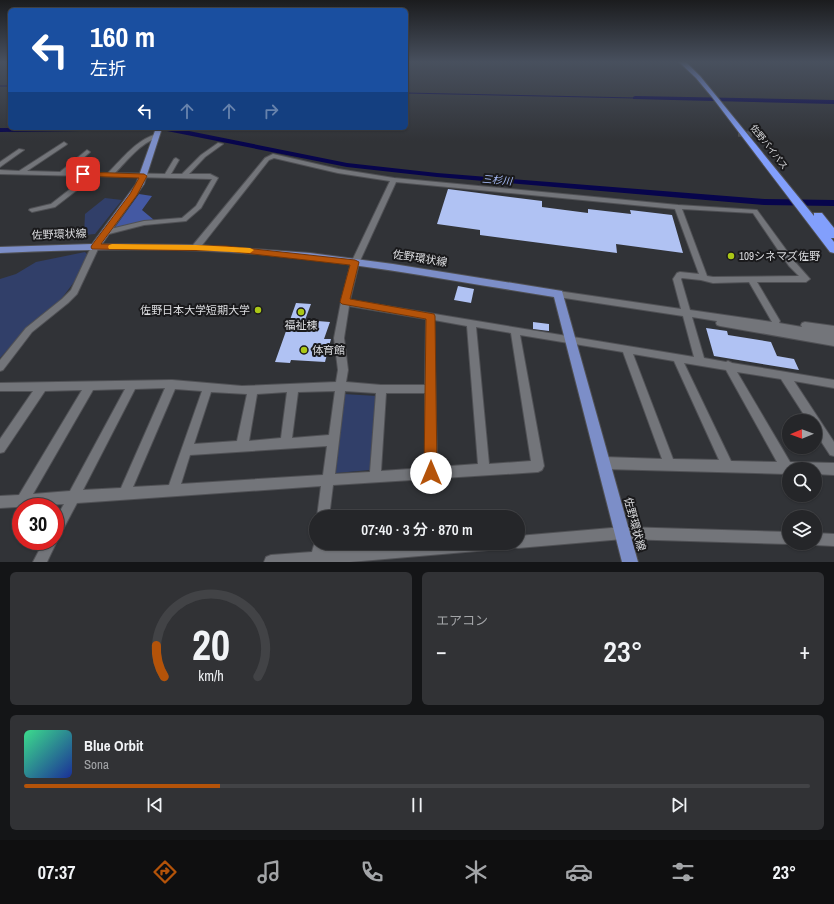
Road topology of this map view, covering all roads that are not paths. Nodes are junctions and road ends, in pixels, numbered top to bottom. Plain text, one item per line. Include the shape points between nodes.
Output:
1 (709, 88) edge
2 (711, 88) edge
3 (720, 100) junction
4 (158, 131) edge
5 (64, 144) dead end
6 (220, 144) dead end
7 (21, 150) dead end
8 (87, 152) dead end
9 (176, 160) dead end
10 (0, 165) edge
11 (0, 172) edge
12 (21, 172) junction
13 (61, 174) junction
14 (94, 174) junction
15 (110, 175) junction
16 (144, 176) junction
17 (167, 176) junction
18 (184, 176) junction
19 (394, 180) junction
20 (678, 207) junction
21 (32, 210) dead end
22 (104, 233) junction
23 (834, 235) edge
24 (95, 247) junction
25 (196, 247) junction
26 (834, 249) edge
27 (0, 250) edge
28 (355, 262) junction
29 (701, 277) junction
30 (751, 280) junction
31 (558, 294) junction
32 (345, 302) junction
33 (686, 312) junction
34 (430, 316) junction
35 (776, 321) junction
36 (471, 324) junction
37 (834, 329) edge
38 (515, 331) junction
39 (834, 335) edge
40 (571, 340) junction
41 (834, 342) edge
42 (626, 349) junction
43 (676, 357) junction
44 (700, 361) junction
45 (728, 365) junction
46 (0, 367) edge
47 (784, 375) junction
48 (172, 384) junction
49 (834, 384) edge
50 (132, 385) junction
51 (0, 386) edge
52 (42, 386) junction
53 (90, 386) junction
54 (341, 386) junction
55 (208, 387) junction
56 (293, 388) junction
57 (253, 389) junction
58 (381, 389) junction
59 (430, 389) junction
60 (809, 414) edge
61 (822, 434) edge
62 (334, 440) junction
63 (286, 443) junction
64 (242, 446) junction
65 (0, 448) edge
66 (186, 450) junction
67 (834, 451) edge
68 (783, 462) edge
69 (604, 463) junction
70 (670, 465) junction
71 (728, 467) junction
72 (782, 468) edge
73 (822, 468) edge
74 (834, 468) edge
75 (484, 469) junction
76 (431, 473) junction
77 (375, 476) junction
78 (328, 480) junction
79 (173, 490) junction
80 (124, 494) junction
81 (24, 498) edge
82 (73, 498) junction
83 (64, 499) edge
84 (12, 501) edge
85 (0, 502) edge
86 (324, 510) edge
87 (64, 516) edge
88 (623, 533) junction
89 (782, 538) edge
90 (822, 539) edge
91 (834, 540) edge
92 (525, 541) edge
93 (46, 550) edge
94 (319, 550) edge
95 (425, 550) edge
96 (318, 560) edge
97 (40, 562) edge
98 (271, 562) edge
99 (630, 562) edge

1 - 3 highway, 佐野バイパス
2 - 3 highway, 佐野バイパス
3 - 23 highway, 佐野バイパス via 799,190
3 - 26 highway, 佐野バイパス
4 - 15 street via 143,142
4 - 16 main road
5 - 12 street
6 - 18 street via 203,156
7 - 10 street
8 - 13 street
9 - 17 street
11 - 12 street
12 - 13 street
13 - 14 street
14 - 15 street
14 - 21 street via 53,206
15 - 16 street
16 - 17 street
16 - 22 main road via 134,195
17 - 18 street
18 - 22 street via 215,178 199,207 189,217 178,221 144,223
19 - 20 street
19 - 25 street via 338,171 273,156 267,159
19 - 28 street
20 - 29 street via 703,274
20 - 30 street via 755,211 792,264 806,279
22 - 24 main road
24 - 25 main road, 佐野環状線
24 - 27 main road, 佐野環状線
24 - 46 street via 74,292 29,330
25 - 28 main road, 佐野環状線
28 - 31 main road, 佐野環状線
28 - 32 street
29 - 30 street via 713,280
29 - 33 street via 678,276
30 - 35 street
31 - 33 street
31 - 40 main road, 佐野環状線
32 - 34 street
32 - 54 street via 339,334 343,370
33 - 35 street
33 - 39 street
33 - 41 street via 701,319
33 - 44 street
34 - 36 street
34 - 59 street
35 - 37 street
36 - 38 street
36 - 75 street
38 - 40 street
38 - 75 street via 538,466
40 - 42 street
40 - 69 main road, 佐野環状線
42 - 43 street
42 - 70 street
43 - 44 street
43 - 71 street
44 - 45 street
45 - 47 street
45 - 68 street
47 - 49 street
47 - 60 street
48 - 50 street
48 - 55 street
48 - 80 street
50 - 53 street
50 - 82 street
51 - 52 street
52 - 53 street
52 - 65 street
53 - 81 street
54 - 56 street
54 - 58 street
54 - 62 street
55 - 57 street
55 - 66 street
56 - 57 street
56 - 63 street
57 - 64 street
58 - 59 street
58 - 77 street
59 - 76 street
61 - 67 street
62 - 63 street
62 - 78 street
63 - 64 street
64 - 66 street
66 - 79 street
69 - 70 street
69 - 88 main road, 佐野環状線
70 - 71 street
71 - 72 street
73 - 74 street
75 - 76 street
76 - 77 street
77 - 78 street
78 - 79 street
78 - 86 street
79 - 80 street
80 - 82 street
82 - 83 street
82 - 87 street
84 - 85 street
88 - 89 street
88 - 92 street
88 - 99 main road, 佐野環状線
90 - 91 street
93 - 97 street
94 - 96 street
95 - 96 street
96 - 98 street

